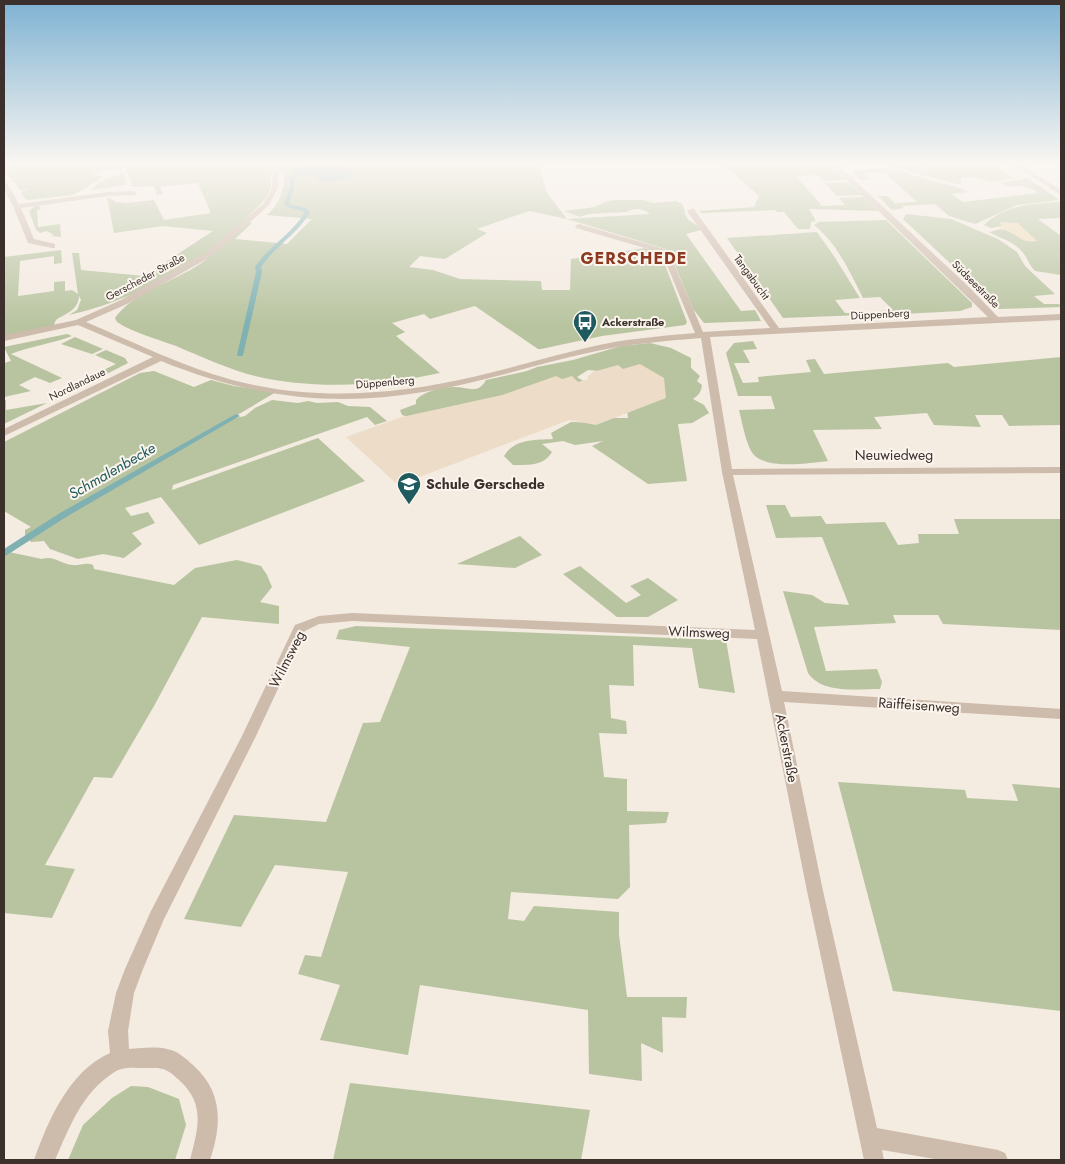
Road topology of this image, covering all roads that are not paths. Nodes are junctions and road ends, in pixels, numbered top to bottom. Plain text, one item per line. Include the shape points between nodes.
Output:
1 (22, 217) edge
2 (252, 217) edge
3 (695, 217) edge
4 (890, 217) edge
5 (579, 226) dead end
6 (52, 246) dead end
7 (1061, 316) edge
8 (995, 319) junction
9 (79, 322) junction
10 (776, 330) junction
11 (702, 335) junction
12 (4, 338) edge
13 (161, 357) junction
14 (4, 433) edge
15 (1061, 470) edge
16 (726, 472) junction
17 (762, 634) junction
18 (776, 696) junction
19 (1061, 714) edge
20 (120, 1058) junction
21 (868, 1137) junction
22 (44, 1160) edge
23 (200, 1160) edge
24 (874, 1160) edge
25 (998, 1160) edge

1 - 6 street via 31,240
2 - 9 street, Gerscheder Straße via 224,243 173,276
3 - 10 street, Tangabucht
4 - 8 street, Südseestraße
5 - 11 street via 665,252
7 - 8 street, Düppenberg
8 - 10 street, Düppenberg
9 - 12 street, Gerscheder Straße
9 - 13 street, Düppenberg
10 - 11 street, Düppenberg
11 - 13 street, Düppenberg via 618,344 449,385 373,396 312,395 257,389
11 - 16 street, Ackerstraße
13 - 14 street, Nordlandaue
15 - 16 street, Neuwiedweg
16 - 17 street, Ackerstraße
17 - 18 street, Ackerstraße
17 - 20 street, Wilmsweg via 352,617 309,622 300,628 157,916 134,969 125,993 118,1031
18 - 19 street, Raiffeisenweg
18 - 21 street, Ackerstraße
20 - 22 street via 99,1071 82,1088
20 - 23 street via 169,1059 195,1078 204,1093 210,1116
21 - 24 street, Ackerstraße
21 - 25 street

